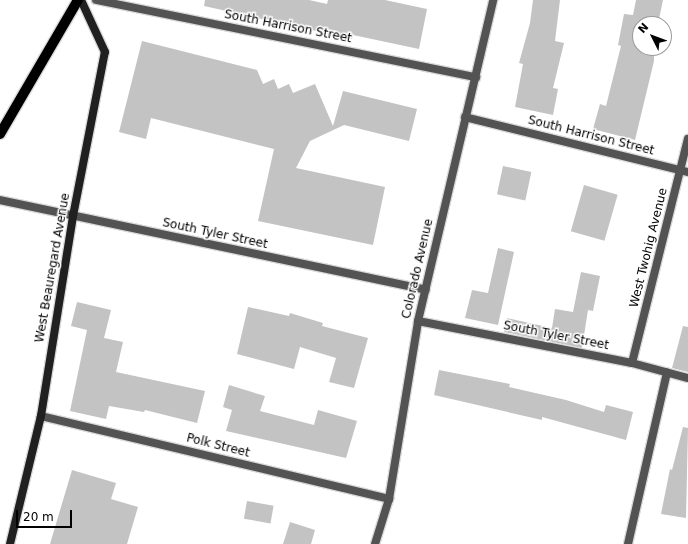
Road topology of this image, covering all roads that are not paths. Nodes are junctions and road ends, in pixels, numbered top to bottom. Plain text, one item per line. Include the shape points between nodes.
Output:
1 (78, 0) edge
2 (81, 0) edge
3 (96, 0) edge
4 (493, 0) edge
5 (476, 77) junction
6 (465, 117) junction
7 (0, 134) edge
8 (688, 139) edge
9 (685, 171) edge
10 (0, 200) edge
11 (73, 216) junction
12 (426, 290) junction
13 (418, 321) junction
14 (632, 363) junction
15 (667, 372) junction
16 (688, 378) edge
17 (41, 416) junction
18 (389, 499) junction
19 (10, 544) edge
20 (375, 544) edge
21 (628, 544) edge

1 - 7 main road
2 - 11 street, West Beauregard Avenue via 105,52
3 - 5 street, South Harrison Street
4 - 5 street, Colorado Avenue
5 - 6 street, Colorado Avenue
6 - 9 street, South Harrison Street
6 - 12 street, Colorado Avenue
8 - 9 street, West Twohig Avenue
9 - 14 street, West Twohig Avenue
10 - 11 street, South Tyler Street
11 - 12 street, South Tyler Street
11 - 17 street, West Beauregard Avenue
12 - 13 street, Colorado Avenue
13 - 14 street, South Tyler Street
13 - 18 street, Colorado Avenue
14 - 15 street, South Tyler Street
15 - 16 street, South Tyler Street
15 - 21 street
17 - 18 street, Polk Street
17 - 19 street, West Beauregard Avenue
18 - 20 street, Colorado Avenue

